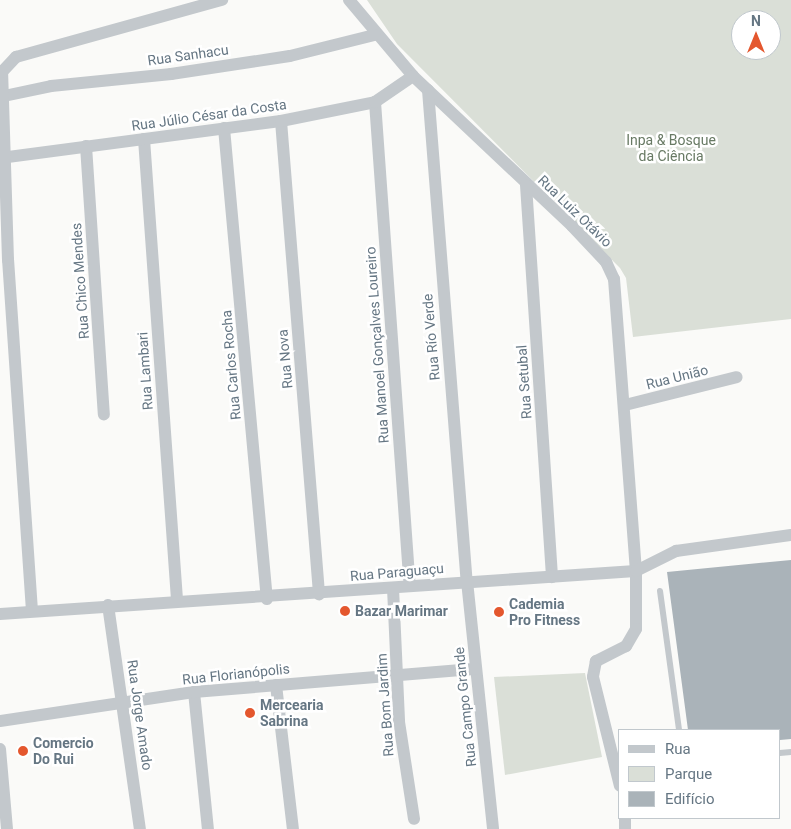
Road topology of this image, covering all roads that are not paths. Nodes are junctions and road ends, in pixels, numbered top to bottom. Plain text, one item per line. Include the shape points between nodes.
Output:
1 (222, 0) edge
2 (349, 0) edge
3 (374, 35) junction
4 (412, 76) junction
5 (428, 90) junction
6 (4, 96) junction
7 (375, 102) junction
8 (281, 122) junction
9 (224, 128) junction
10 (144, 139) junction
11 (86, 146) junction
12 (3, 157) edge
13 (526, 184) junction
14 (737, 377) dead end
15 (625, 405) junction
16 (104, 414) dead end
17 (791, 535) edge
18 (636, 571) junction
19 (552, 576) junction
20 (467, 581) junction
21 (410, 586) junction
22 (393, 588) junction
23 (660, 591) dead end
24 (320, 594) junction
25 (267, 598) junction
26 (177, 601) junction
27 (108, 605) junction
28 (32, 611) junction
29 (0, 614) edge
30 (476, 669) junction
31 (398, 672) junction
32 (276, 685) junction
33 (194, 692) junction
34 (124, 704) junction
35 (0, 722) edge
36 (679, 729) edge
37 (0, 749) edge
38 (618, 777) edge
39 (414, 819) dead end
40 (8, 829) edge
41 (140, 829) edge
42 (208, 829) edge
43 (294, 829) edge
44 (493, 829) edge

1 - 6 street via 56,44 7,63 2,72
2 - 3 street, Rua Luiz Otávio
3 - 4 street, Rua Luiz Otávio
3 - 6 street, Rua Sanhacu via 290,56 171,74 51,86
4 - 5 street, Rua Luiz Otávio
4 - 7 street, Rua Júlio César da Costa
5 - 13 street, Rua Luiz Otávio
5 - 20 street, Rua Río Verde
6 - 12 street
7 - 8 street, Rua Júlio César da Costa
7 - 21 street, Rua Manoel Gonçalves Loureiro
8 - 9 street, Rua Júlio César da Costa
8 - 24 street, Rua Nova
9 - 10 street, Rua Júlio César da Costa
9 - 25 street, Rua Carlos Rocha
10 - 11 street, Rua Júlio César da Costa
10 - 26 street, Rua Lambari
11 - 12 street, Rua Júlio César da Costa
11 - 16 street, Rua Chico Mendes
12 - 28 street via 20,464
13 - 15 street, Rua Luiz Otávio via 606,262 614,279
13 - 19 street, Rua Setubal
14 - 15 street, Rua União
15 - 18 street, Rua Luiz Otávio
17 - 18 street, Rua Paraguaçu via 676,552
18 - 19 street, Rua Paraguaçu
18 - 38 street, Rua Luiz Otávio via 635,636 626,646 602,654 594,670
19 - 20 street, Rua Paraguaçu
20 - 21 street, Rua Paraguaçu
20 - 30 street, Rua Campo Grande
21 - 22 street, Rua Paraguaçu
22 - 24 street, Rua Paraguaçu
22 - 31 street, Rua Bom Jardim
23 - 36 lane
24 - 25 street, Rua Paraguaçu
25 - 26 street, Rua Paraguaçu
26 - 27 street, Rua Paraguaçu
27 - 28 street, Rua Paraguaçu
27 - 34 street, Rua Jorge Amado
28 - 29 street, Rua Paraguaçu
30 - 31 street, Rua Florianópolis
30 - 44 street, Rua Campo Grande
31 - 32 street, Rua Florianópolis
31 - 39 street, Rua Bom Jardim via 399,722
32 - 33 street, Rua Florianópolis
32 - 43 street
33 - 34 street, Rua Florianópolis
33 - 42 street
34 - 35 street, Rua Florianópolis
34 - 41 street, Rua Jorge Amado
37 - 40 street

